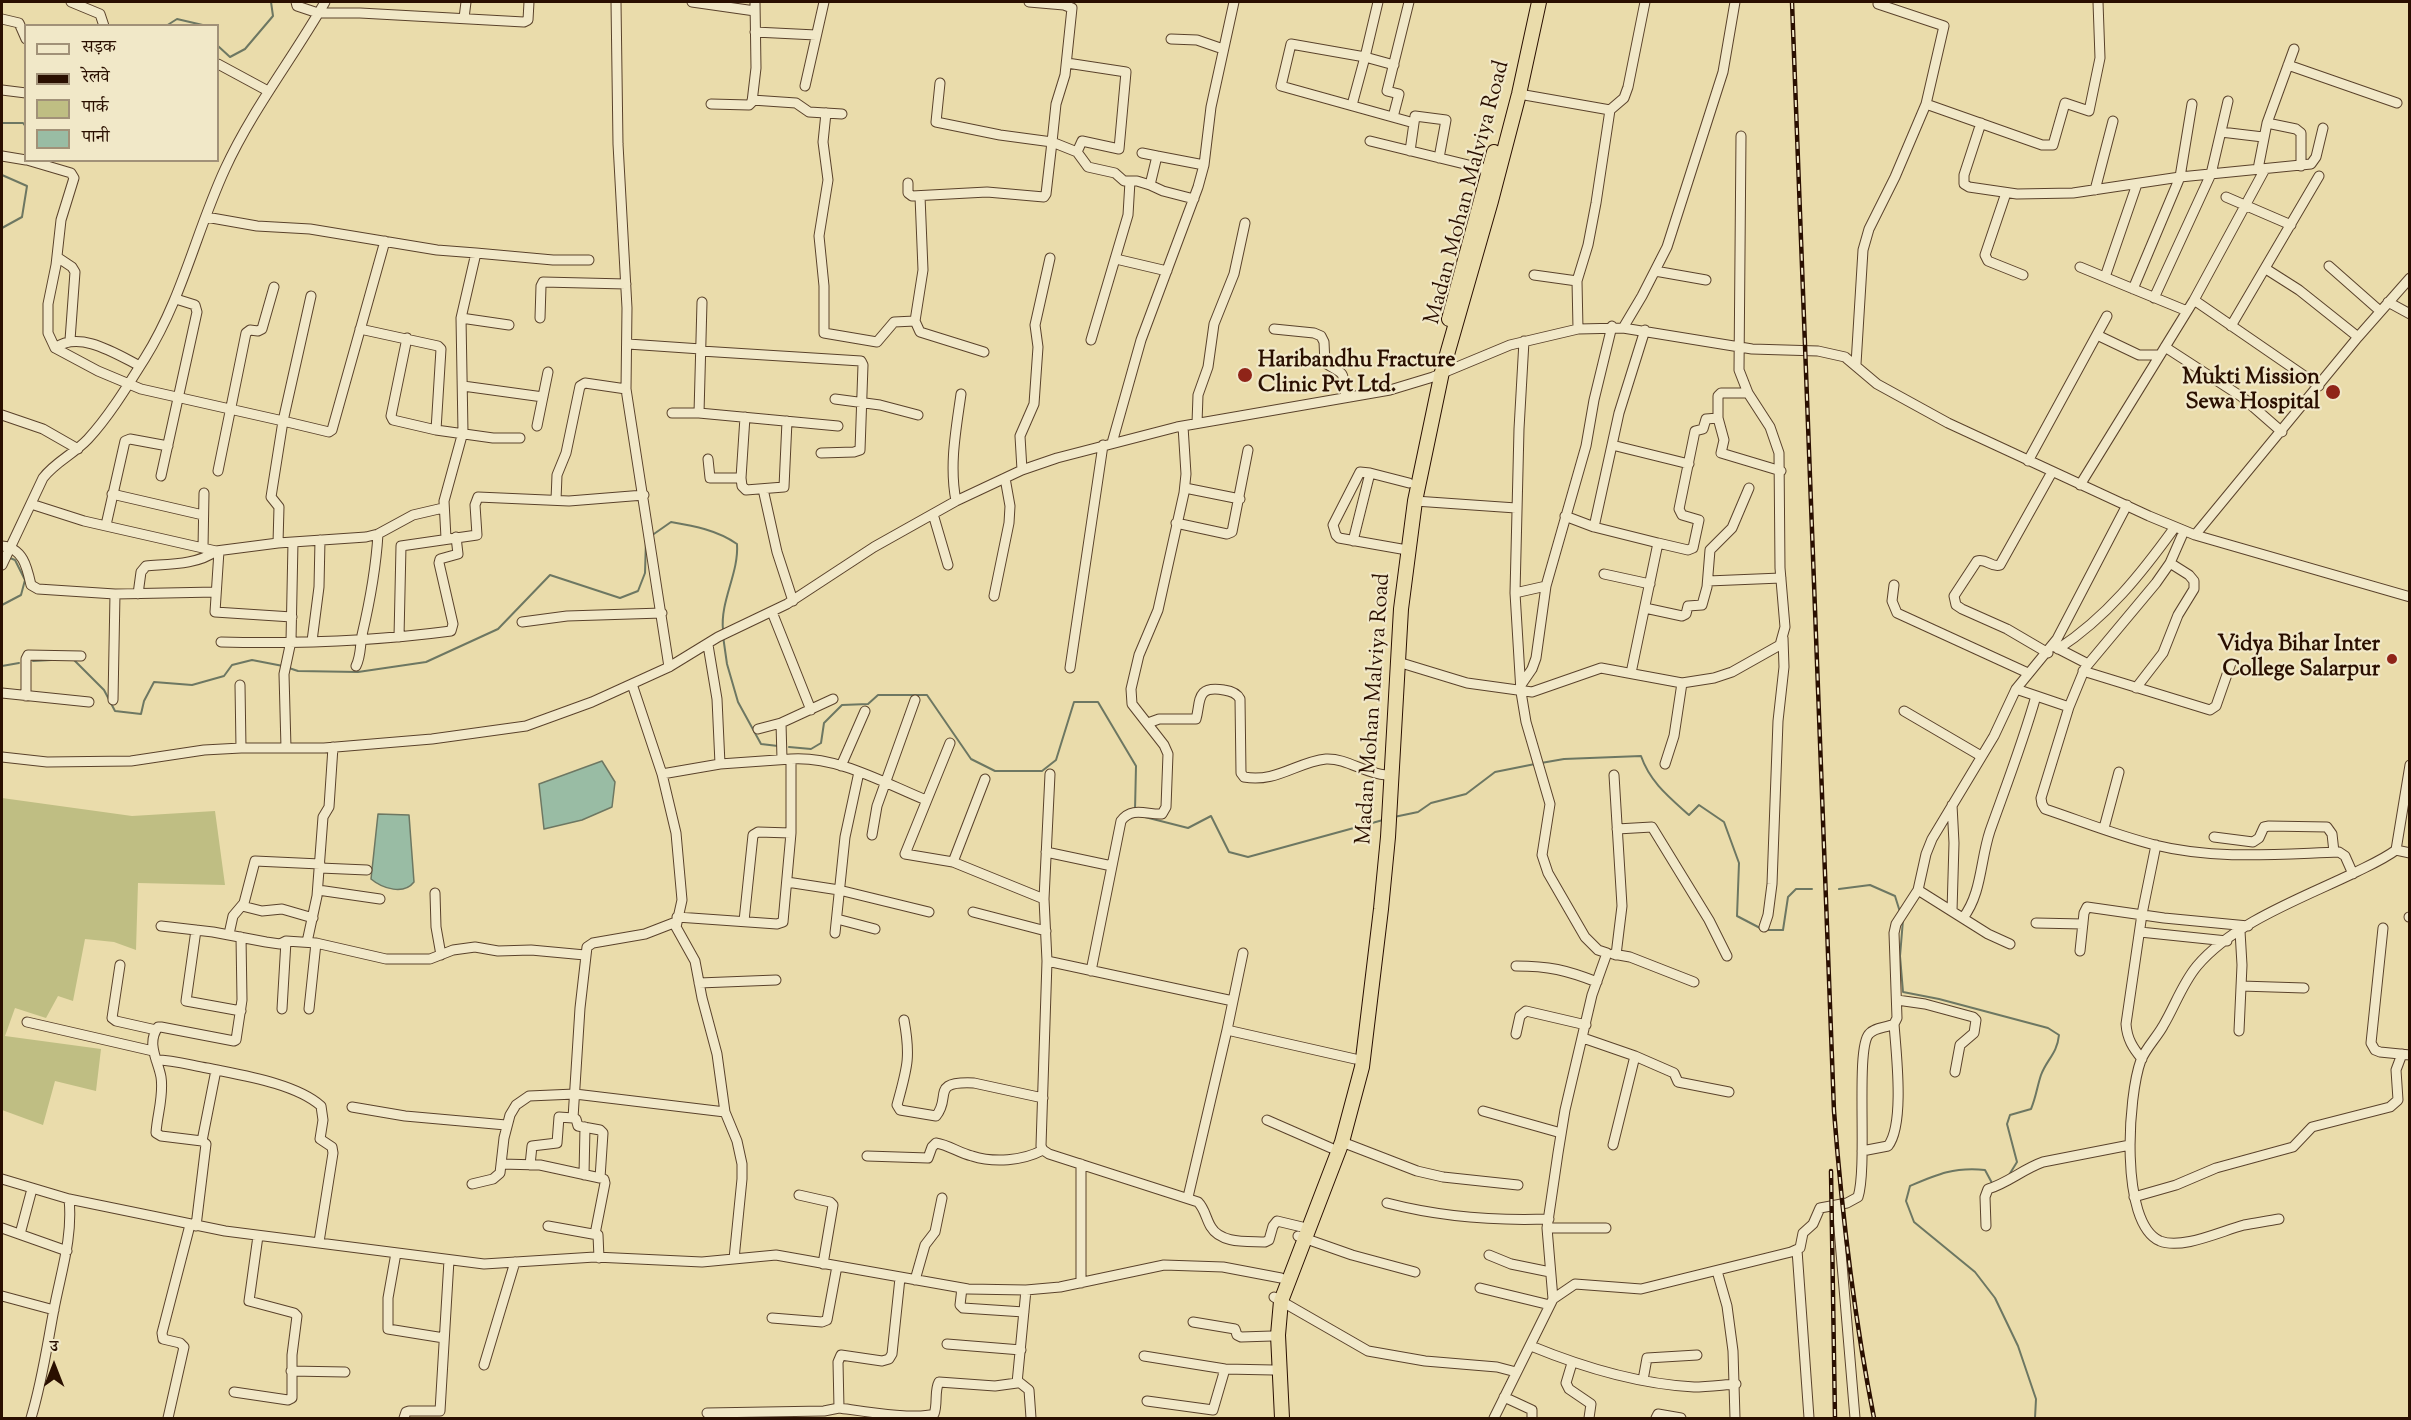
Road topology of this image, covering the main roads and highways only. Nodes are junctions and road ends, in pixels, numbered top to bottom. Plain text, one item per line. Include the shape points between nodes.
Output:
1 (1530, 2) edge
2 (1539, 2) edge
3 (1438, 374) junction
4 (1404, 549) junction
5 (1387, 810) junction
6 (1385, 838) junction
7 (1336, 1145) junction
8 (1302, 1234) junction
9 (1278, 1299) junction
10 (1281, 1419) edge

1 - 3 highway
2 - 3 highway, Madan Mohan Malviya Road via 1467,289
3 - 4 highway, Madan Mohan Malviya Road
3 - 4 highway, Madan Mohan Malviya Road via 1409,483
4 - 5 highway, Madan Mohan Malviya Road
4 - 5 highway, Madan Mohan Malviya Road via 1390,659
5 - 6 highway, Madan Mohan Malviya Road
6 - 7 highway, Madan Mohan Malviya Road via 1355,1059
6 - 7 highway, Madan Mohan Malviya Road via 1376,961 1362,1067
7 - 8 highway, Madan Mohan Malviya Road
8 - 9 highway, Madan Mohan Malviya Road
8 - 9 highway, Madan Mohan Malviya Road via 1281,1278
9 - 10 highway, Madan Mohan Malviya Road
9 - 10 highway, Madan Mohan Malviya Road via 1272,1336

